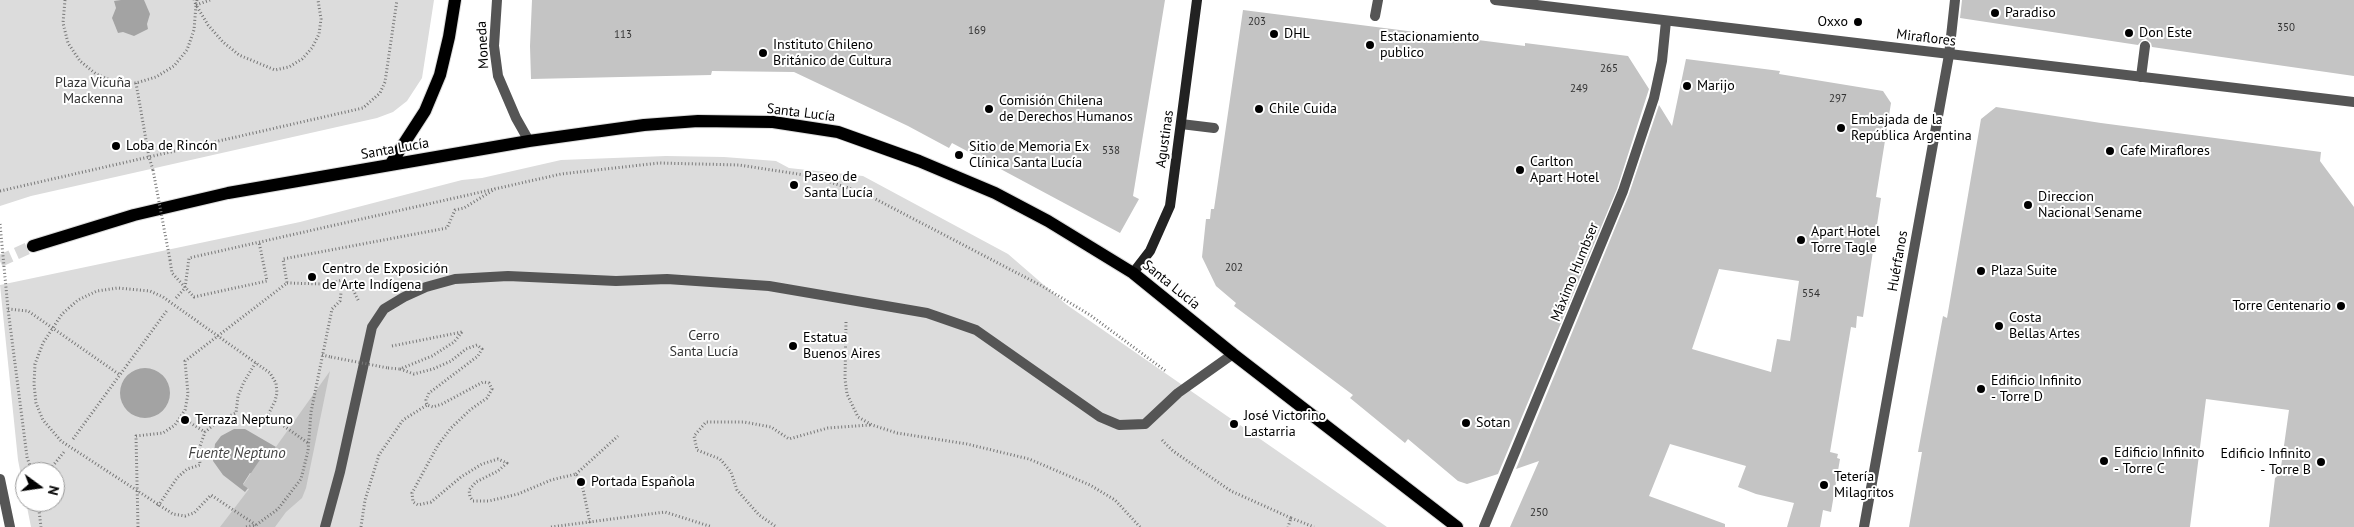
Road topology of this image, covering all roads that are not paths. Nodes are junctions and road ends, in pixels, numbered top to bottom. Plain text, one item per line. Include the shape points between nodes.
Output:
1 (455, 0) edge
2 (497, 0) edge
3 (1197, 0) edge
4 (1378, 0) edge
5 (1494, 0) edge
6 (1955, 0) edge
7 (1375, 16) dead end
8 (1666, 21) junction
9 (2145, 46) dead end
10 (1949, 55) junction
11 (2141, 77) junction
12 (2354, 102) edge
13 (1181, 124) junction
14 (1214, 128) dead end
15 (529, 141) junction
16 (390, 165) junction
17 (32, 246) tunnel mouth
18 (1133, 274) junction
19 (1233, 354) junction
20 (0, 479) edge
21 (10, 527) edge
22 (325, 527) edge
23 (1457, 527) edge
24 (1484, 527) edge
25 (1864, 527) edge

1 - 16 main road via 440,75 425,111
2 - 15 street, Moneda via 494,46 498,76
3 - 13 main road, Agustinas
4 - 7 street
5 - 8 street, Miraflores
6 - 10 street, Huérfanos
8 - 10 street, Miraflores
8 - 24 street, Máximo Humbser via 1654,98 1623,191
9 - 11 street
10 - 11 street, Miraflores
10 - 25 street, Huérfanos
11 - 12 street, Miraflores
13 - 14 street
13 - 18 main road, Agustinas via 1170,206 1150,251
15 - 16 main road, Santa Lucía
15 - 18 main road, Santa Lucía via 644,125 698,122 773,122 838,132 919,160 994,193 1048,221
16 - 17 main road, Santa Lucía via 219,196 134,216
18 - 19 main road, Santa Lucía
19 - 22 street via 1178,393 1145,424 1119,425 1100,416 976,330 927,313 769,286 667,279 616,281 508,276 455,279 426,286 384,309 372,327
19 - 23 main road, Santa Lucía
20 - 21 street

